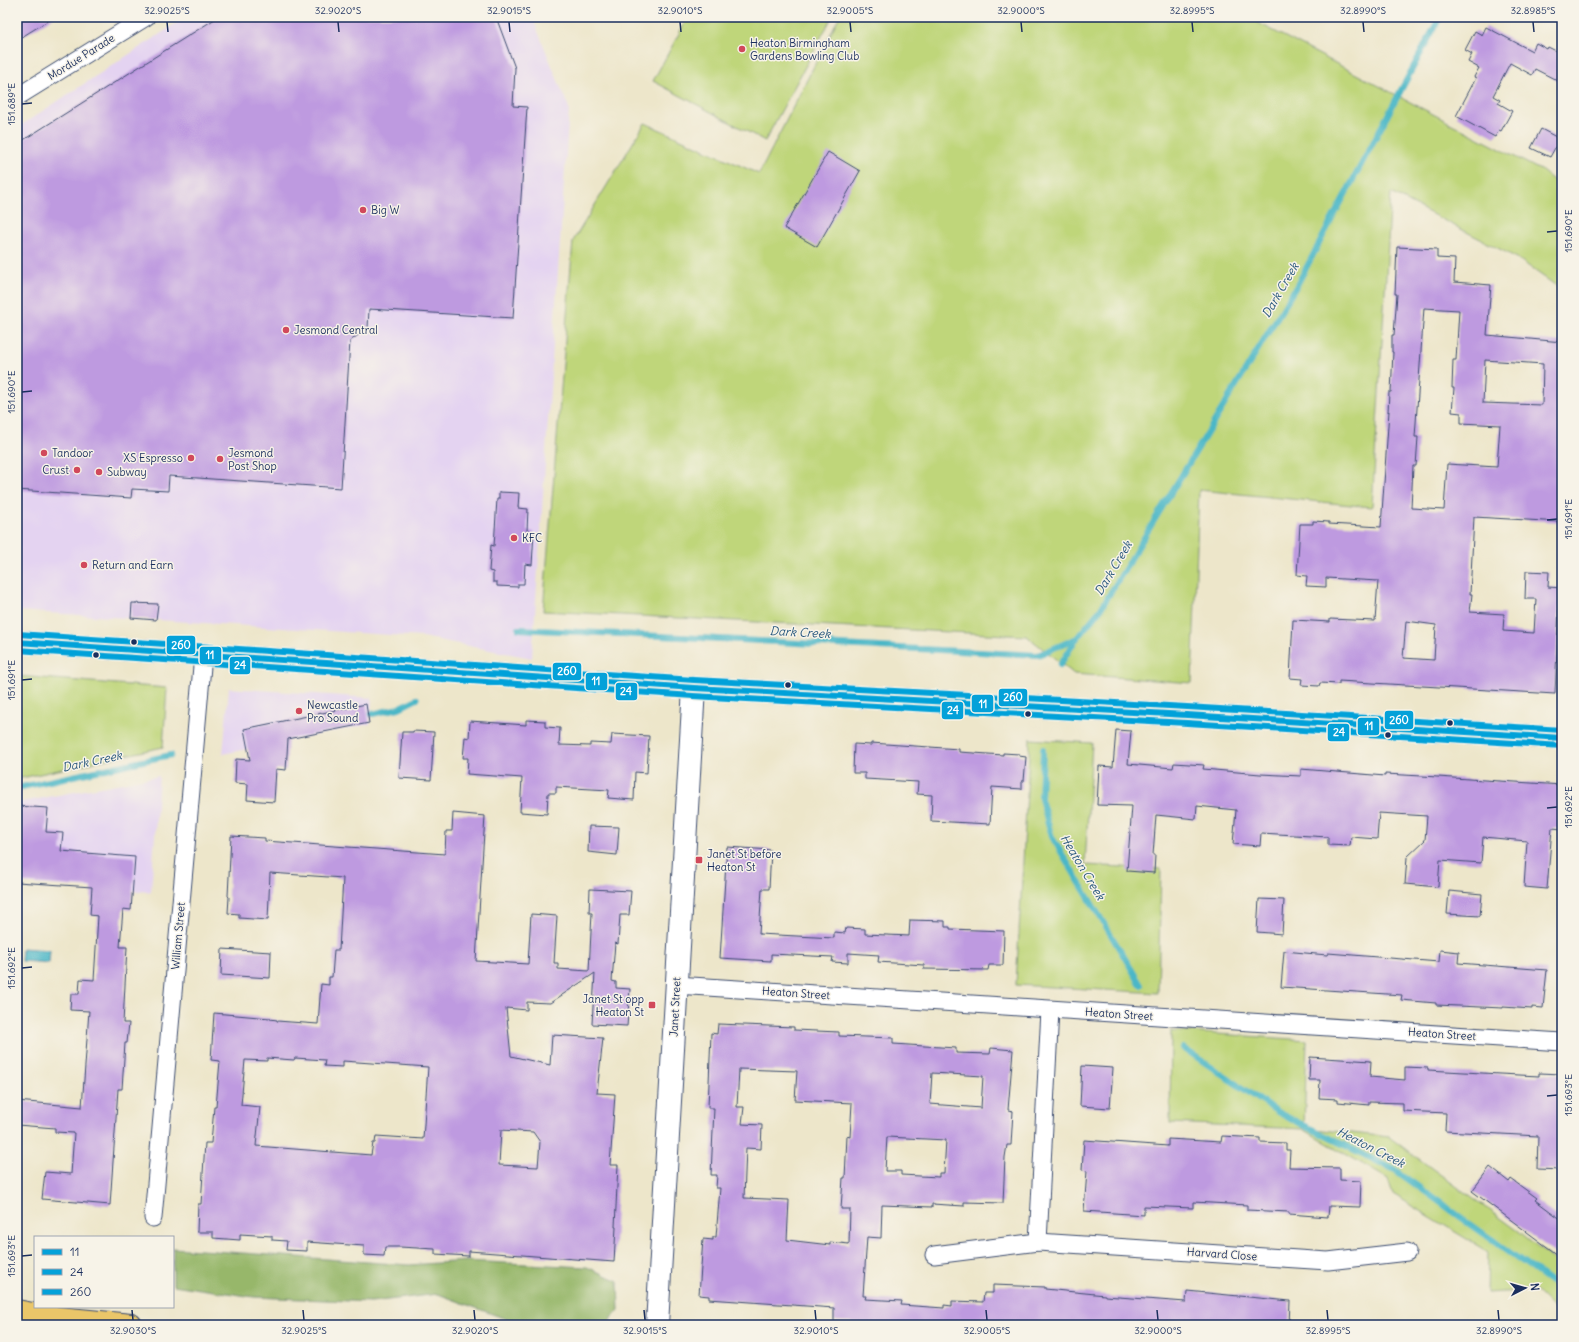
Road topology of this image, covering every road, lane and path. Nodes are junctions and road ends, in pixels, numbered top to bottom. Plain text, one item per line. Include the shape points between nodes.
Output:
1 (146, 17) edge
2 (17, 97) edge
3 (17, 642) edge
4 (203, 655) junction
5 (694, 688) junction
6 (1562, 738) edge
7 (676, 985) junction
8 (1050, 1010) junction
9 (1562, 1042) edge
10 (153, 1218) dead end
11 (1038, 1242) junction
12 (1407, 1252) dead end
13 (934, 1255) dead end
14 (17, 1311) edge
15 (131, 1325) edge
16 (657, 1325) edge

1 - 2 street, Mordue Parade
3 - 4 main road
4 - 5 main road
4 - 10 street, William Street
5 - 6 main road
5 - 7 street, Janet Street
7 - 8 street, Heaton Street
7 - 16 street, Janet Street
8 - 9 street, Heaton Street
8 - 11 street
11 - 12 street, Harvard Close via 1328,1261
11 - 13 street, Harvard Close
14 - 15 highway via 48,1318

